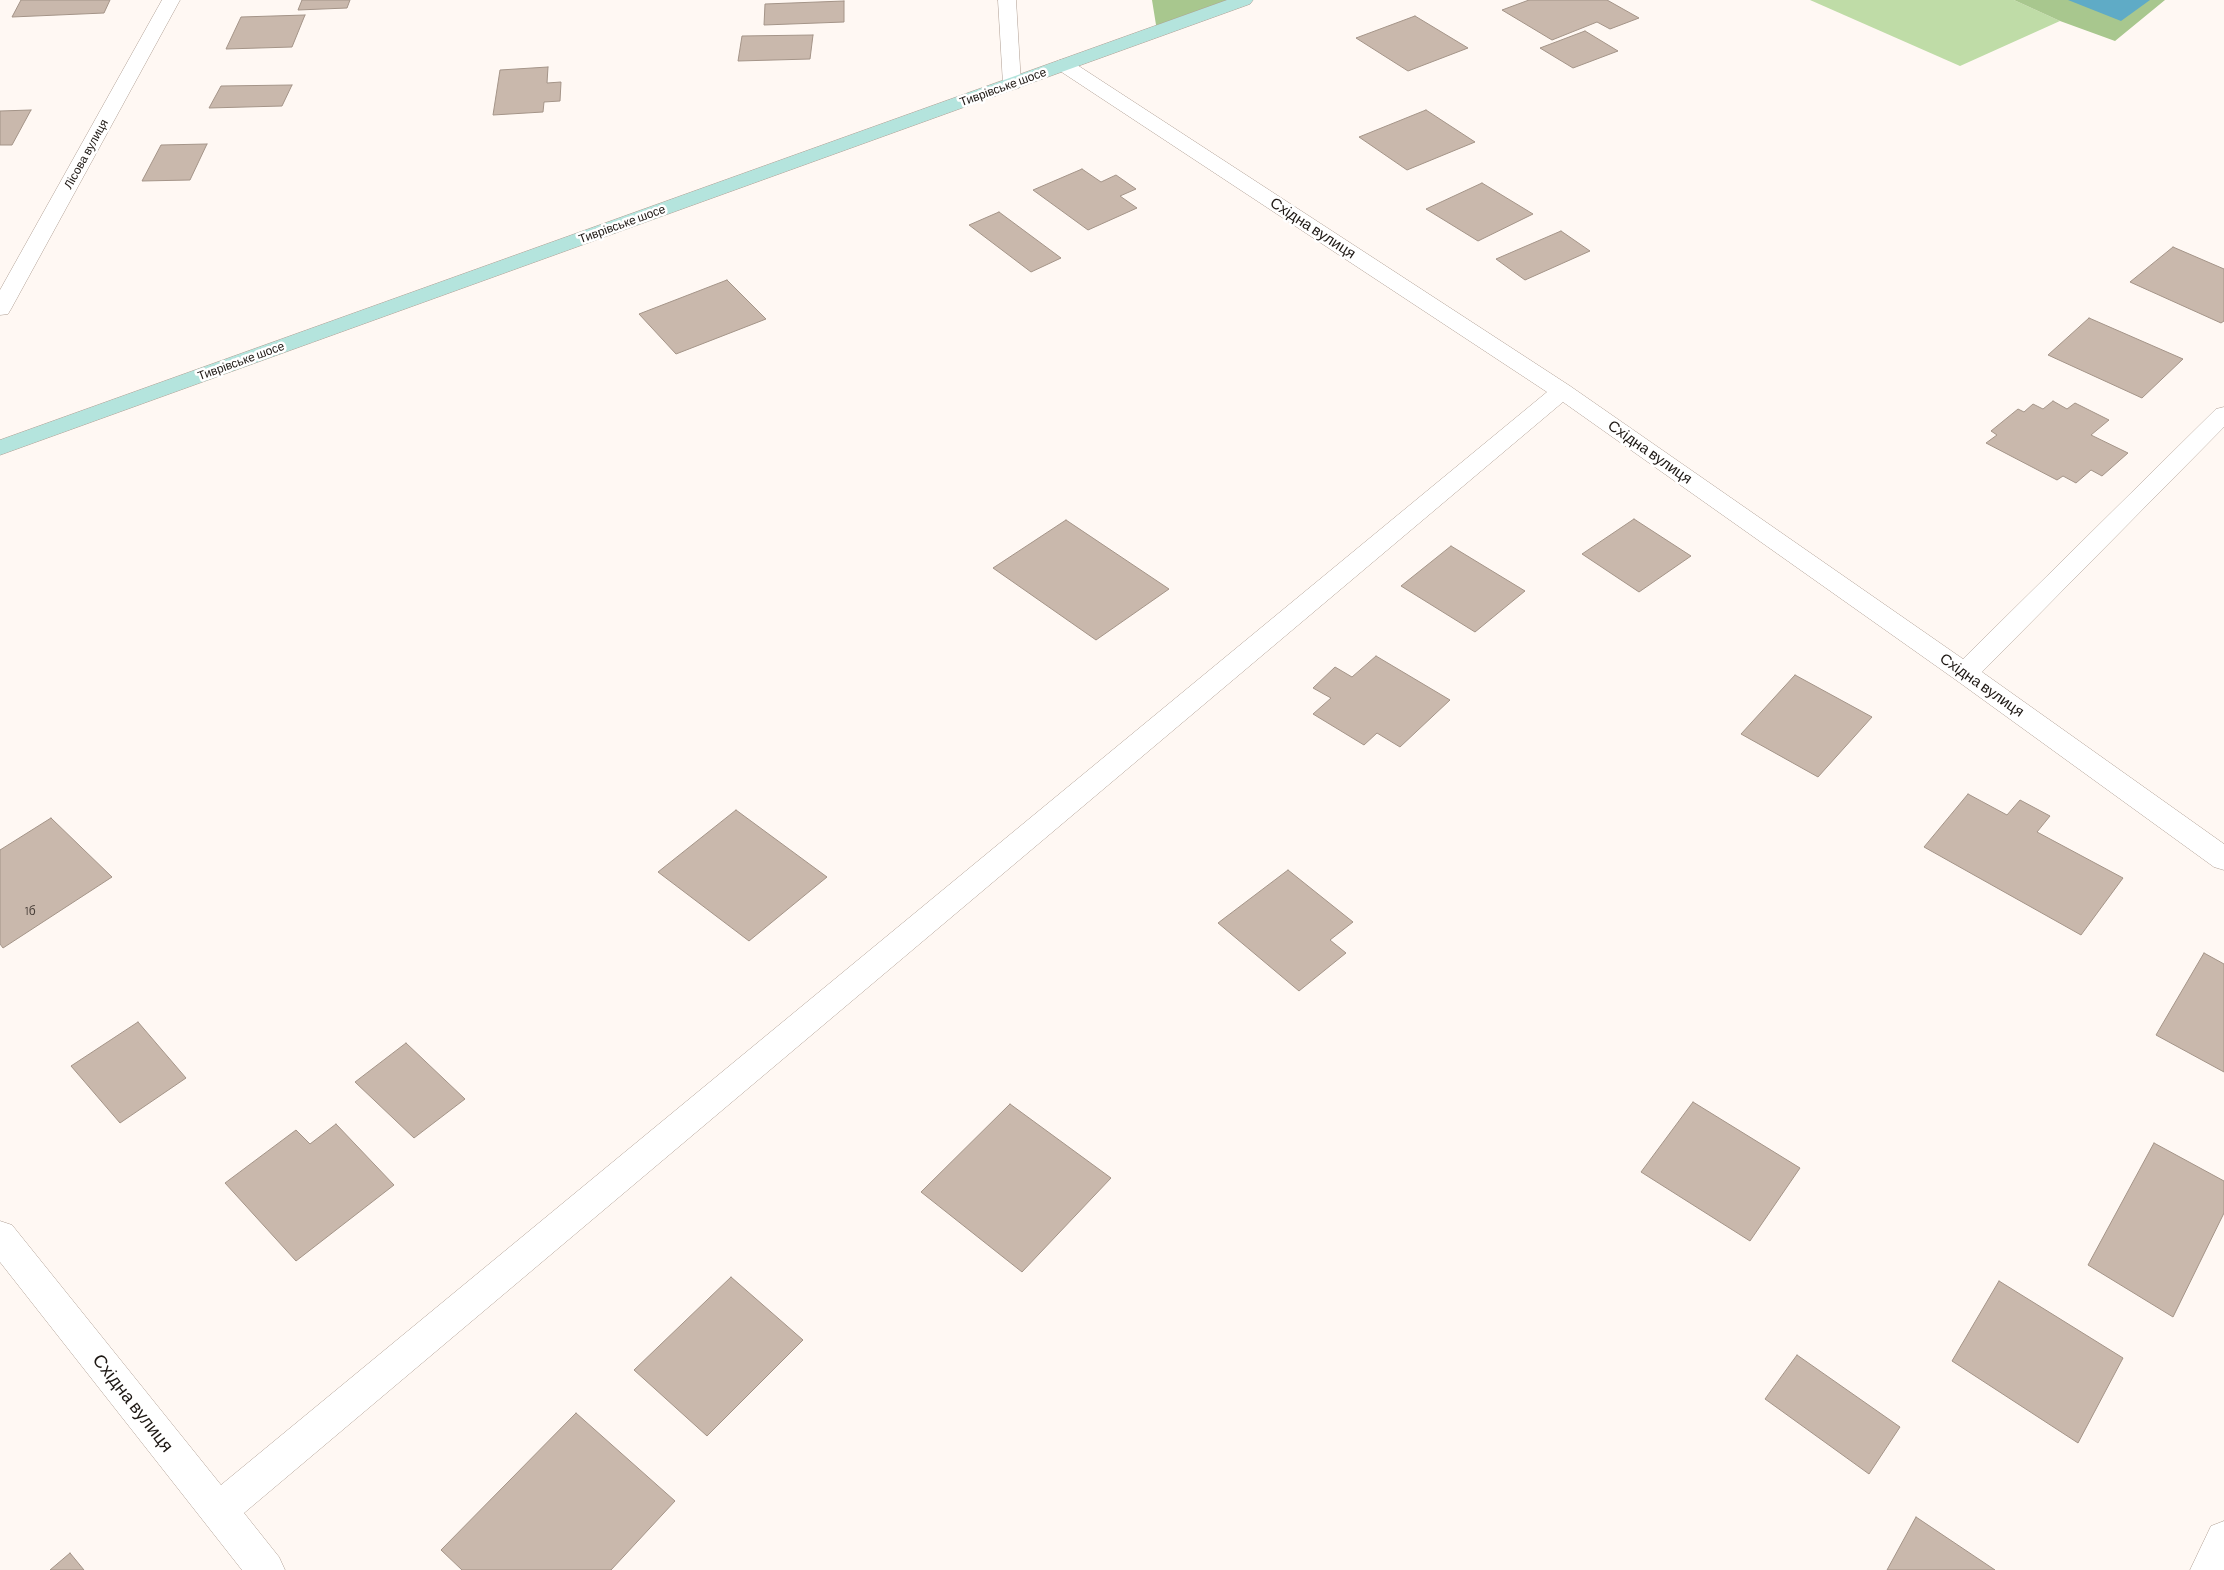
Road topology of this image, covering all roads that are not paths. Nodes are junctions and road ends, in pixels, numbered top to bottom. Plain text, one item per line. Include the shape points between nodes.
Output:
1 (171, 0) edge
2 (1006, 0) edge
3 (1244, 0) edge
4 (1064, 65) junction
5 (1012, 84) junction
6 (0, 309) edge
7 (1562, 391) junction
8 (2224, 414) edge
9 (0, 448) edge
10 (1965, 673) junction
11 (2224, 859) edge
12 (0, 1236) edge
13 (218, 1510) junction
14 (2224, 1539) edge
15 (266, 1570) edge
16 (2209, 1570) edge

1 - 6 street, Лісова вулиця
2 - 5 street
3 - 4 main road, Тиврівське шосе
4 - 5 main road, Тиврівське шосе
4 - 7 street, Східна вулиця
5 - 9 main road, Тиврівське шосе
7 - 10 street, Східна вулиця
7 - 13 street
8 - 10 street
10 - 11 street, Східна вулиця
12 - 13 street, Східна вулиця
13 - 15 street, Східна вулиця
14 - 16 street

